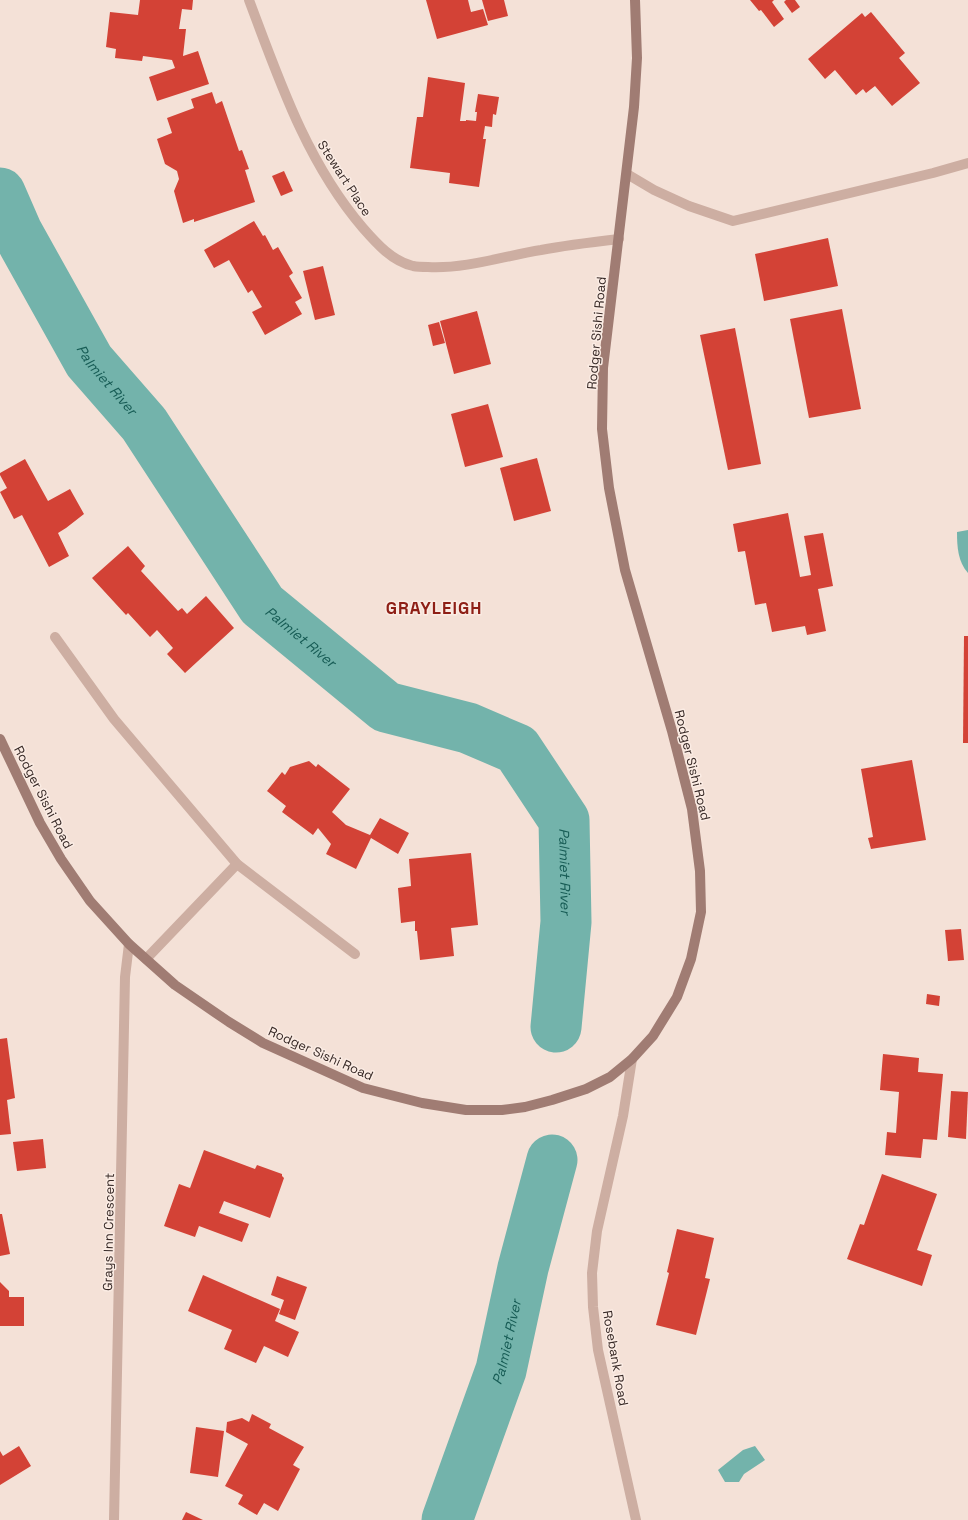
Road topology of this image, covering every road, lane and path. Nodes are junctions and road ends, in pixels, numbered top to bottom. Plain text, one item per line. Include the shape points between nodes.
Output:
1 (249, 0) edge
2 (635, 0) edge
3 (968, 162) edge
4 (627, 174) junction
5 (619, 238) junction
6 (55, 637) dead end
7 (0, 739) edge
8 (237, 864) junction
9 (129, 944) junction
10 (356, 954) dead end
11 (146, 959) junction
12 (632, 1059) junction
13 (114, 1520) edge
14 (636, 1520) edge

1 - 5 street, Stewart Place via 274,69 321,168 350,212 378,246 396,259 413,266 454,266
2 - 4 main road, Rodger Sishi Road via 637,58
3 - 4 street via 926,175 733,221 689,206
4 - 5 main road, Rodger Sishi Road
5 - 12 main road, Rodger Sishi Road via 603,368 602,429 609,488 625,570 692,809 700,871 701,912 691,959 677,997 653,1036
6 - 8 street via 114,719
7 - 9 main road, Rodger Sishi Road via 40,823 61,859 90,901
8 - 10 street
8 - 11 street
9 - 11 main road, Rodger Sishi Road
9 - 13 street, Grays Inn Crescent via 125,977
11 - 12 main road, Rodger Sishi Road via 175,985 262,1043 363,1088 422,1103 466,1110 525,1107 586,1089 610,1078
12 - 14 street, Rosebank Road via 623,1116 597,1231 592,1272 598,1350

